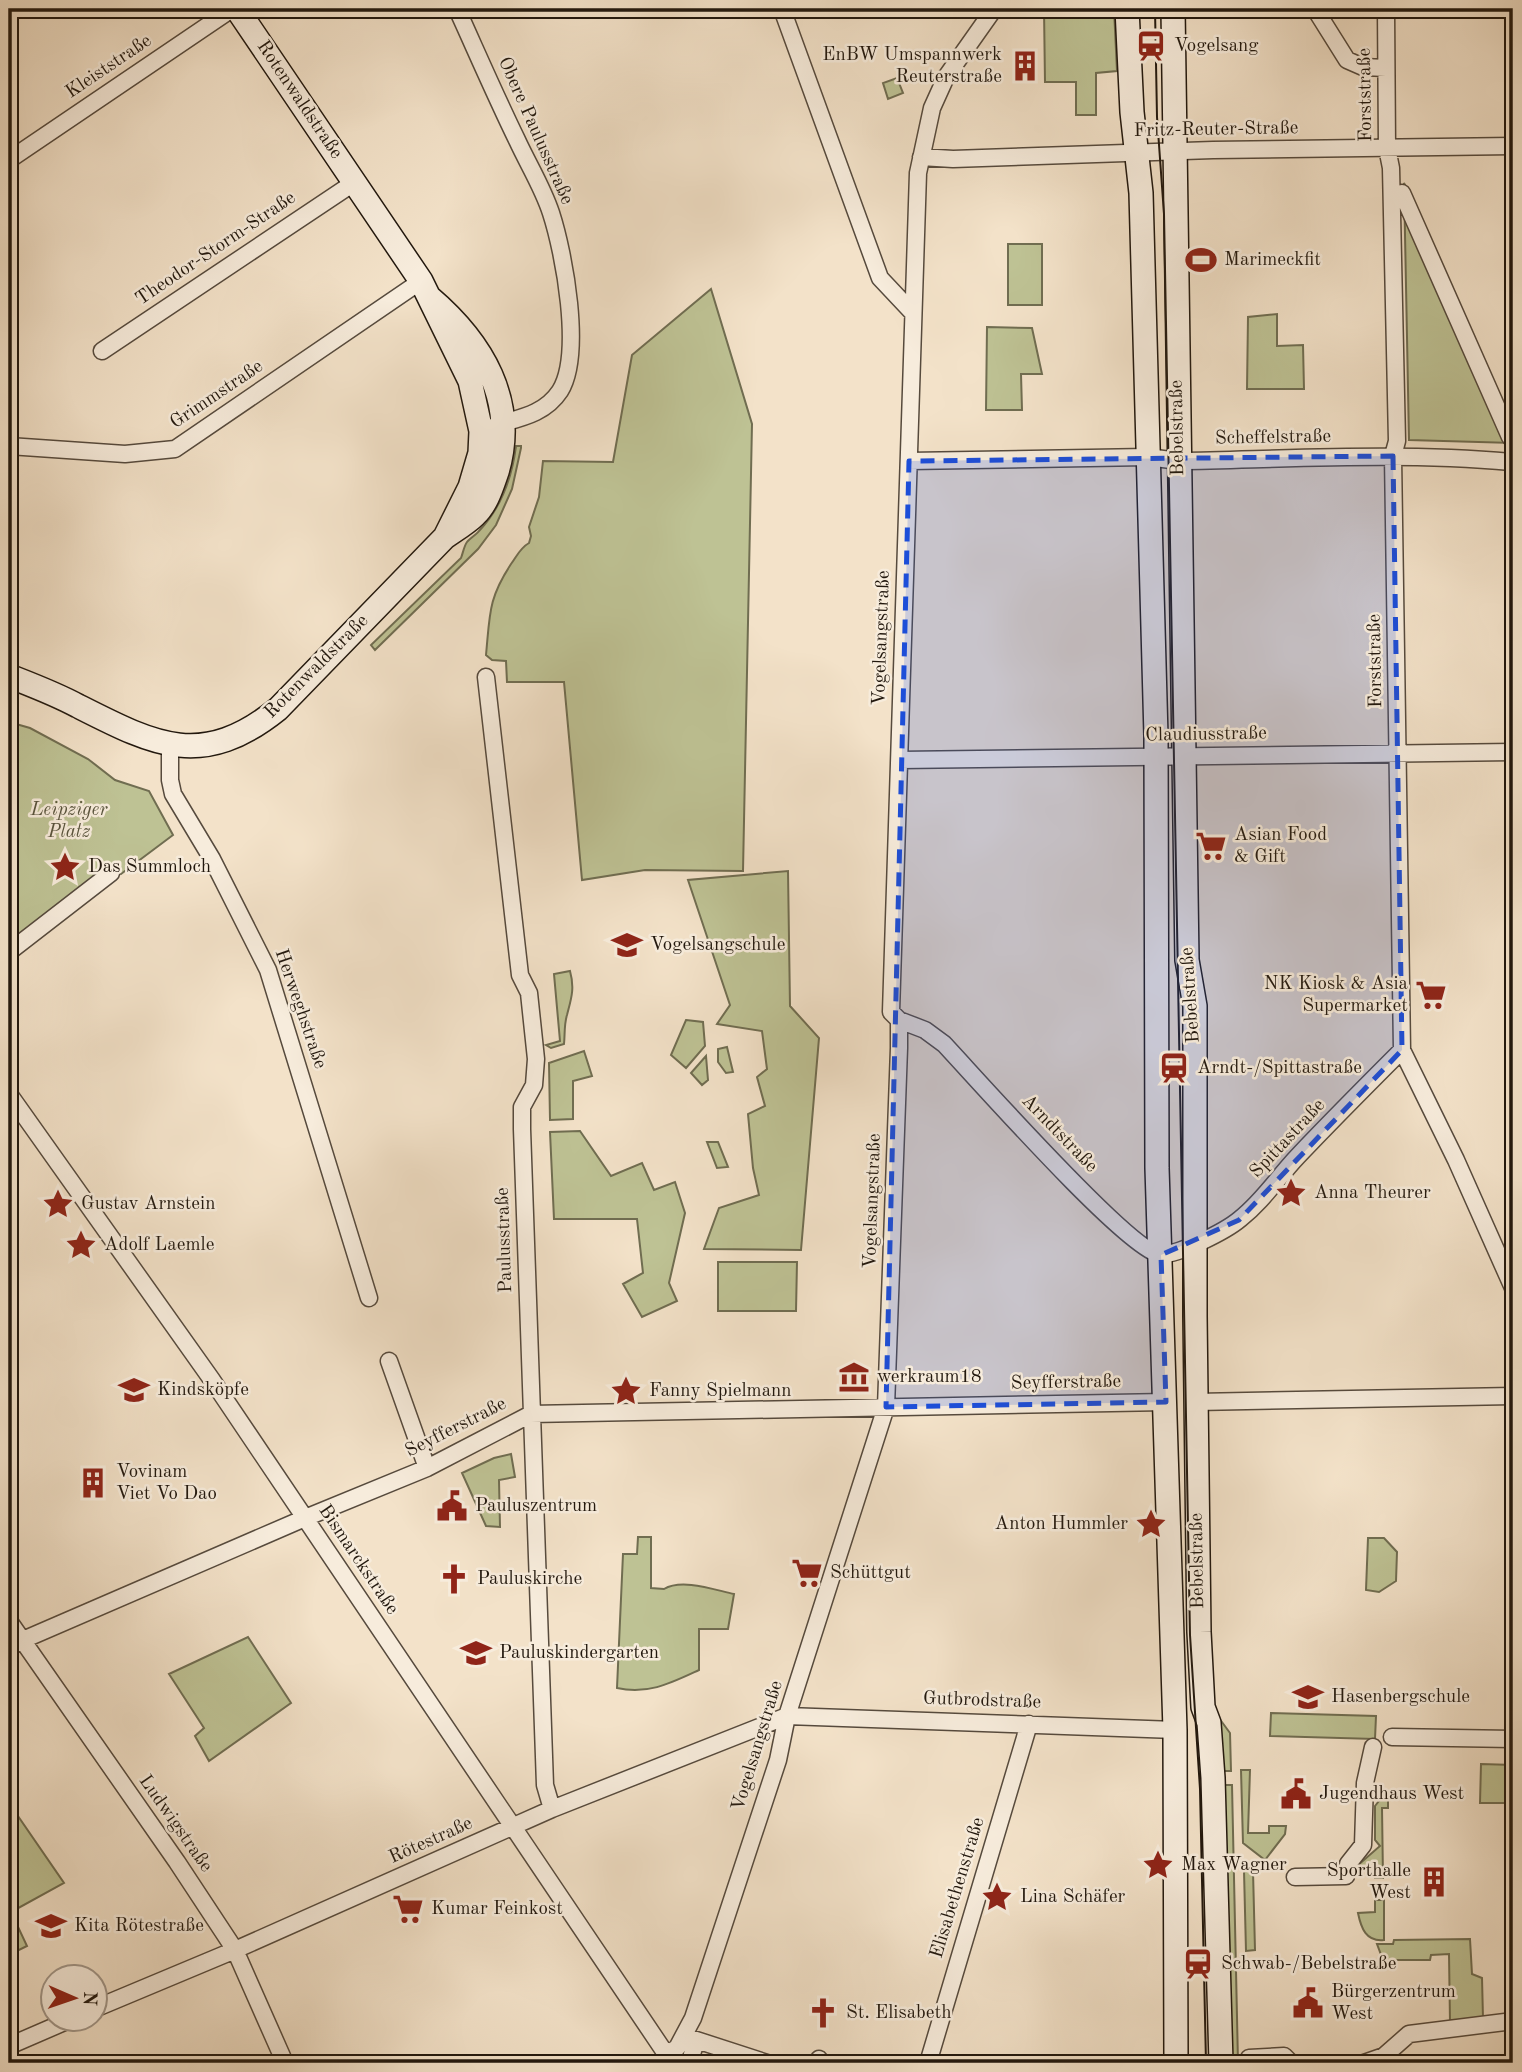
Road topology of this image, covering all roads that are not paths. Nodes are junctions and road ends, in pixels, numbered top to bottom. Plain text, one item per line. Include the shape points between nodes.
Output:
1 (234, 9) edge
2 (457, 9) edge
3 (782, 9) edge
4 (994, 9) edge
5 (1126, 9) edge
6 (1174, 9) edge
7 (1315, 9) edge
8 (1386, 9) edge
9 (1386, 68) junction
10 (1513, 146) edge
11 (1387, 148) junction
12 (1177, 151) junction
13 (1137, 152) junction
14 (921, 157) junction
15 (9, 160) edge
16 (355, 182) junction
17 (1402, 193) dead end
18 (425, 289) junction
19 (912, 312) junction
20 (102, 351) dead end
21 (505, 422) junction
22 (481, 431) junction
23 (1510, 437) dead end
24 (9, 446) edge
25 (1393, 456) junction
26 (1147, 457) junction
27 (909, 461) junction
28 (1179, 461) junction
29 (1512, 465) edge
30 (445, 537) junction
31 (9, 676) edge
32 (486, 677) dead end
33 (170, 746) junction
34 (1513, 752) edge
35 (1399, 754) junction
36 (1184, 755) junction
37 (1157, 757) junction
38 (900, 760) junction
39 (111, 873) dead end
40 (9, 952) edge
41 (899, 1020) junction
42 (1402, 1050) junction
43 (9, 1094) edge
44 (1196, 1245) junction
45 (1160, 1255) junction
46 (1513, 1288) edge
47 (369, 1298) dead end
48 (389, 1361) dead end
49 (1513, 1396) edge
50 (1166, 1402) junction
51 (1196, 1402) junction
52 (886, 1407) junction
53 (531, 1414) junction
54 (427, 1468) junction
55 (304, 1518) junction
56 (9, 1620) edge
57 (15, 1643) edge
58 (787, 1716) junction
59 (1029, 1724) junction
60 (1175, 1730) junction
61 (1392, 1737) dead end
62 (1513, 1739) edge
63 (1373, 1747) dead end
64 (552, 1809) junction
65 (512, 1828) junction
66 (1295, 1877) dead end
67 (235, 1950) junction
68 (108, 2003) edge
69 (1513, 2021) edge
70 (38, 2033) edge
71 (690, 2039) junction
72 (9, 2046) edge
73 (666, 2054) joint
74 (1249, 2058) dead end
75 (690, 2060) dead end
76 (285, 2063) edge
77 (767, 2063) edge
78 (928, 2063) edge
79 (1175, 2063) edge
80 (1221, 2063) edge
81 (1291, 2063) edge
82 (1364, 2063) edge

1 - 15 street, Kleiststraße
1 - 16 street, Rotenwaldstraße
2 - 21 street, Obere Paulusstraße via 550,211 565,279 570,337 561,390 545,408
3 - 19 street via 880,278
4 - 14 street, Vogelsangstraße via 946,77 932,108
5 - 13 street, Bebelstraße
6 - 12 street, Bebelstraße
7 - 9 street via 1347,60 1363,67
8 - 9 street, Forststraße
9 - 11 street, Forststraße
10 - 11 street, Fritz-Reuter-Straße
11 - 12 street, Fritz-Reuter-Straße
11 - 25 street, Forststraße via 1397,441
12 - 13 street, Fritz-Reuter-Straße
12 - 28 street, Bebelstraße
13 - 14 street, Fritz-Reuter-Straße
13 - 26 street, Bebelstraße
14 - 19 street, Vogelsangstraße
16 - 18 street, Rotenwaldstraße
16 - 20 street, Theodor-Storm-Straße
17 - 23 street
18 - 21 street, Rotenwaldstraße via 453,317 481,358 497,387
18 - 22 street, Rotenwaldstraße via 470,381
18 - 24 street, Grimmstraße via 176,449 125,454
19 - 27 street, Vogelsangstraße
21 - 22 street, Obere Paulusstraße
21 - 30 street, Rotenwaldstraße via 491,490 477,514
22 - 30 street, Rotenwaldstraße via 476,471
25 - 28 street, Scheffelstraße
25 - 29 street, Scheffelstraße via 1469,458
25 - 35 street, Forststraße
26 - 27 street, Scheffelstraße
26 - 28 street, Scheffelstraße
26 - 37 street, Bebelstraße
27 - 38 street, Vogelsangstraße
28 - 36 street, Bebelstraße
30 - 33 street, Rotenwaldstraße via 261,722 227,739
31 - 33 street, Rotenwaldstraße
32 - 53 street, Paulusstraße via 520,975 529,993 536,1059 534,1086 522,1107
33 - 47 street, Herweghstraße via 173,794 268,970
34 - 35 street, Claudiusstraße
35 - 36 street, Claudiusstraße
35 - 42 street, Forststraße
36 - 37 street, Claudiusstraße
36 - 44 street, Bebelstraße via 1187,960 1195,1006
37 - 38 street, Claudiusstraße
37 - 45 street, Bebelstraße via 1155,1023
38 - 41 street, Vogelsangstraße via 891,1012
39 - 40 street
41 - 45 street, Arndtstraße via 944,1044 1115,1222 1145,1249
41 - 52 street, Vogelsangstraße
42 - 44 street, Spittastraße via 1239,1220
42 - 46 street, Forststraße
43 - 55 street, Bismarckstraße
44 - 45 street
44 - 51 street, Bebelstraße
45 - 50 street, Bebelstraße
48 - 54 street
49 - 51 street
50 - 52 street, Seyfferstraße
50 - 60 street, Bebelstraße
51 - 80 street, Bebelstraße via 1199,1632 1213,1778
52 - 53 street, Seyfferstraße
52 - 58 street, Vogelsangstraße
53 - 54 street, Seyfferstraße
53 - 64 street, Paulusstraße via 545,1785
54 - 55 street, Seyfferstraße
55 - 57 street, Seyfferstraße
55 - 65 street, Bismarckstraße
56 - 57 street, Ludwigstraße
57 - 67 street, Ludwigstraße via 177,1862
58 - 59 street, Gutbrodstraße
58 - 64 street, Rötestraße
58 - 71 street, Vogelsangstraße via 778,1760 692,2018
59 - 60 street, Gutbrodstraße
59 - 78 street, Elisabethenstraße
60 - 79 street, Bebelstraße
61 - 62 street
63 - 66 street via 1364,1783 1363,1845 1347,1870
64 - 65 street, Rötestraße
65 - 67 street, Rötestraße
65 - 73 street, Bismarckstraße
67 - 68 street, Rötestraße
67 - 76 street, Ludwigstraße
69 - 82 street via 1409,2035 1384,2056
70 - 72 street
71 - 73 street, Vogelsangstraße
71 - 75 street, Vogelsangstraße
71 - 77 street
74 - 81 street via 1284,2056

